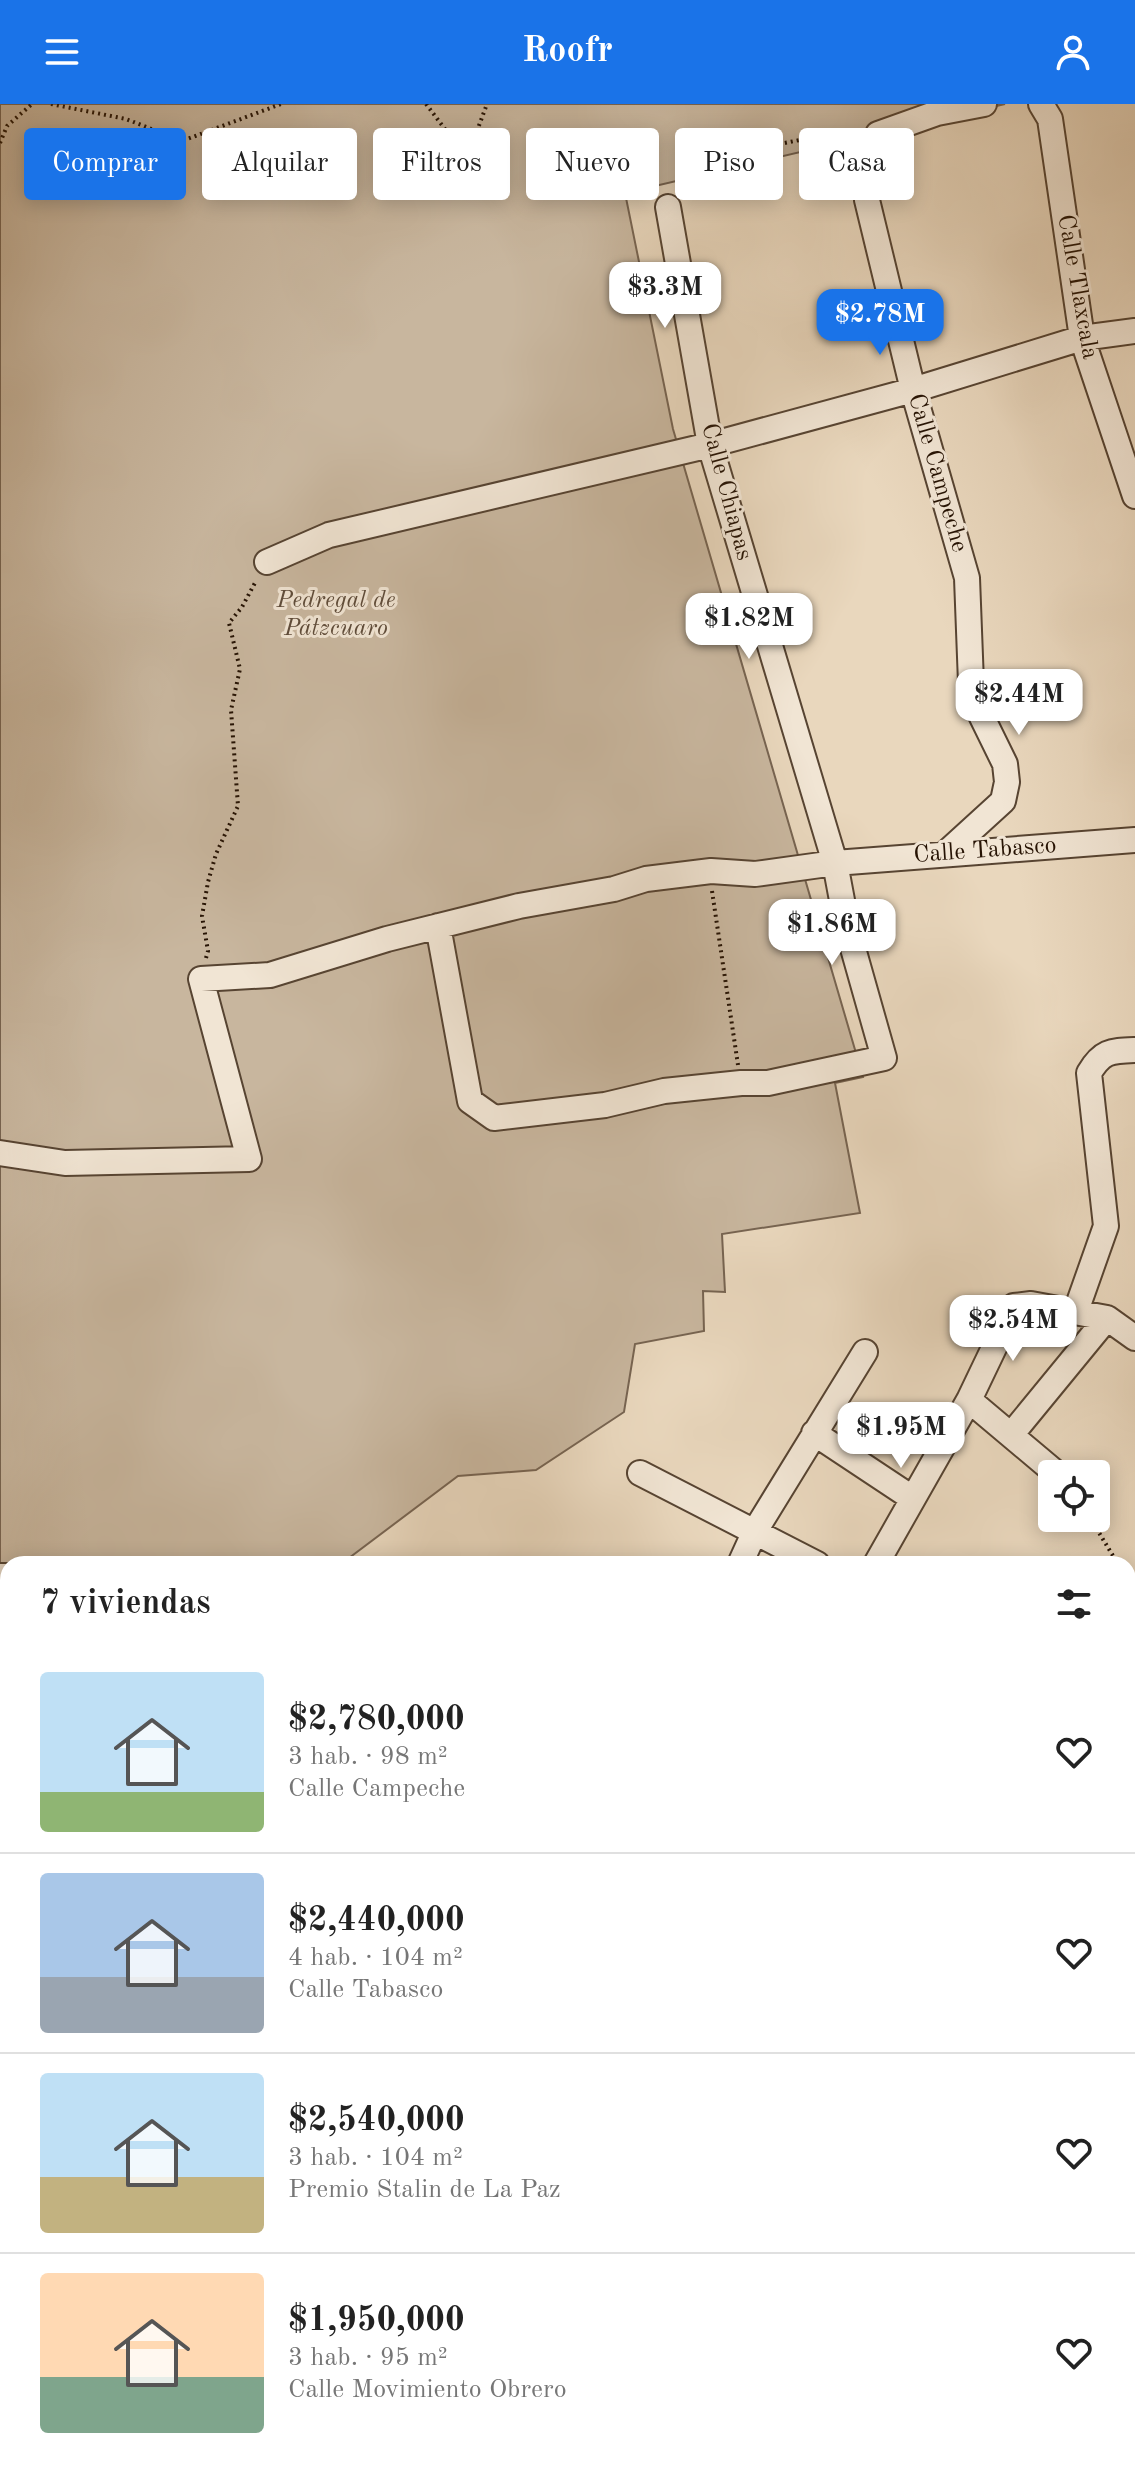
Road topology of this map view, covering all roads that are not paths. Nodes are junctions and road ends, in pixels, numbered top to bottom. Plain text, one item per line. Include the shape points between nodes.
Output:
1 (984, 104) edge
2 (1045, 111) edge
3 (668, 207) road end
4 (1135, 331) edge
5 (1082, 338) junction
6 (913, 390) junction
7 (710, 445) junction
8 (1135, 496) edge
9 (267, 562) road end
10 (1135, 840) edge
11 (946, 853) junction
12 (835, 863) junction
13 (438, 926) junction
14 (1135, 1050) edge
15 (0, 1153) edge
16 (1076, 1311) junction
17 (1107, 1318) junction
18 (1135, 1338) edge
19 (865, 1352) dead end
20 (969, 1400) junction
21 (814, 1433) junction
22 (1011, 1435) junction
23 (1040, 1460) edge
24 (640, 1473) dead end
25 (912, 1498) junction
26 (755, 1531) junction
27 (744, 1556) edge
28 (802, 1556) edge
29 (880, 1556) edge

1 - 6 street, Calle Campeche via 937,113 878,134 869,159 867,200
2 - 5 street, Calle Tlaxcala
3 - 7 street, Calle Chiapas
4 - 5 street
5 - 6 street
5 - 8 street, Calle Tlaxcala
6 - 7 street
6 - 11 street, Calle Campeche via 967,578 971,683 1005,764 1007,782 1003,801
7 - 9 street via 329,535
7 - 12 street, Calle Chiapas
10 - 11 street, Calle Tabasco
11 - 12 street, Calle Tabasco
12 - 13 street, Calle Tabasco via 755,874 711,871 646,879
12 - 13 street, Calle Chiapas via 884,1058 768,1083 664,1091 605,1105 494,1118 470,1101
13 - 15 street, Calle Tabasco via 270,975 201,979 249,1159 65,1163
14 - 16 street via 1098,1057 1089,1073 1106,1226
16 - 17 street
16 - 20 street via 1014,1306
17 - 18 street
17 - 22 street
19 - 21 street
20 - 22 street
20 - 25 street
21 - 25 street
21 - 26 street
22 - 23 street
24 - 26 street
25 - 29 street
26 - 27 street
26 - 28 street

